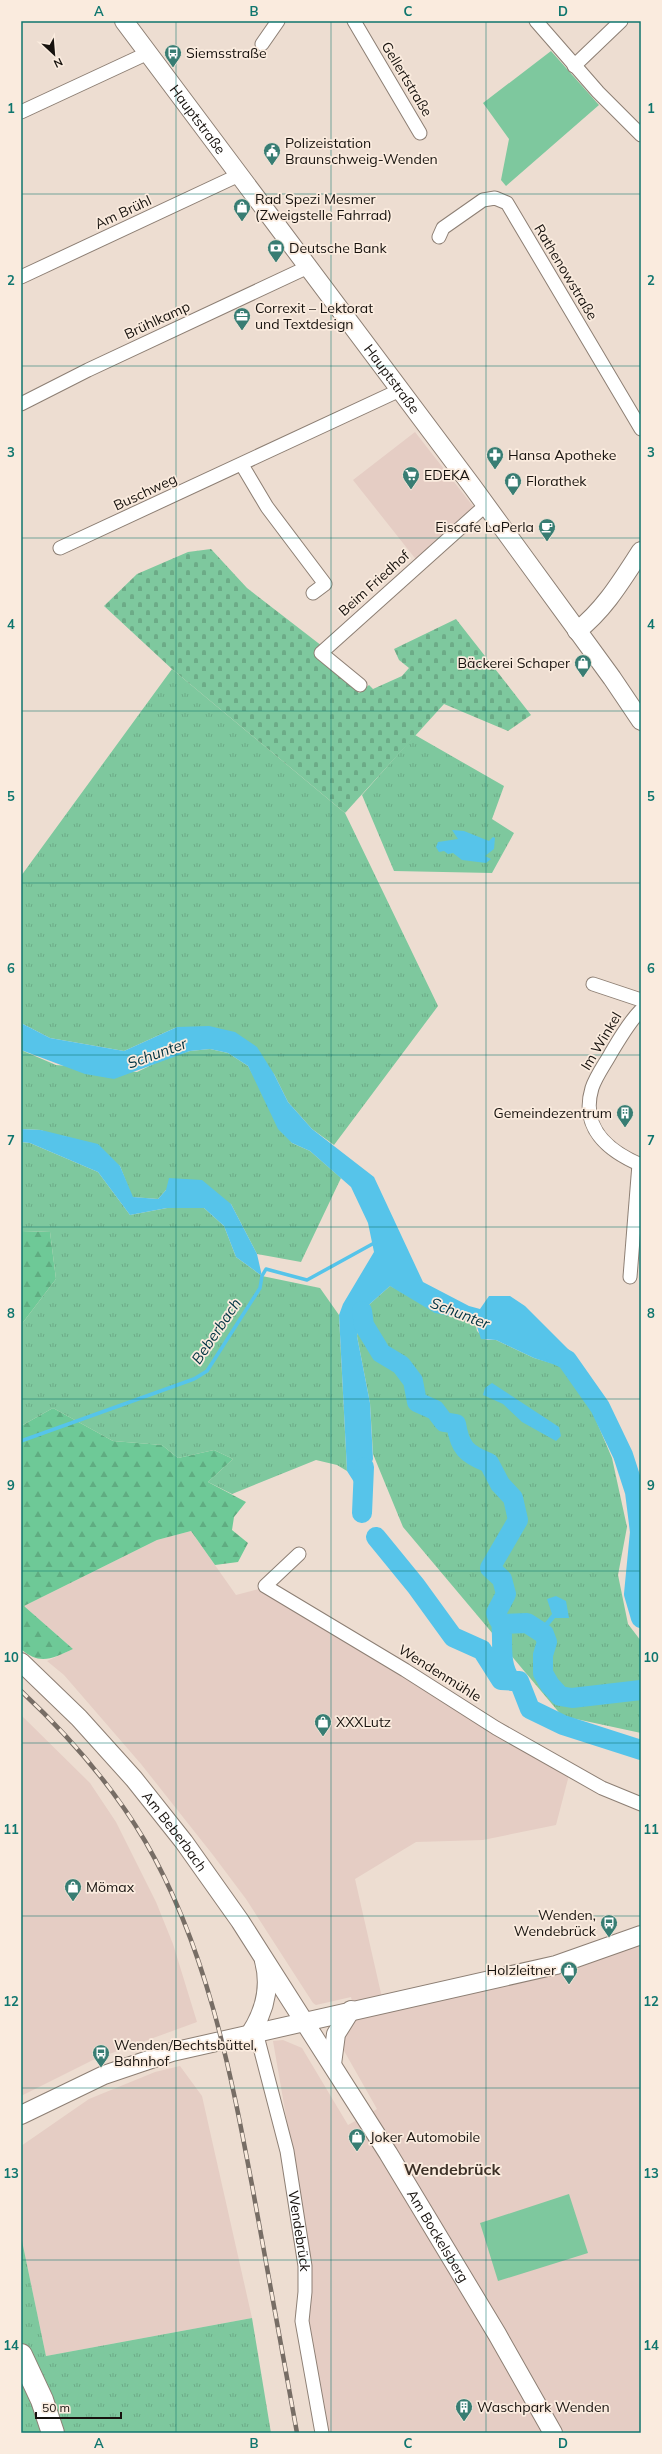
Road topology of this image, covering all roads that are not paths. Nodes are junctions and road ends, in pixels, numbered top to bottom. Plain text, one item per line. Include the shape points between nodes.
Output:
1 (124, 21) edge
2 (278, 21) edge
3 (354, 21) edge
4 (536, 21) edge
5 (621, 21) edge
6 (262, 44) dead end
7 (148, 53) junction
8 (574, 66) junction
9 (21, 112) edge
10 (420, 133) dead end
11 (641, 135) edge
12 (239, 175) junction
13 (439, 237) dead end
14 (308, 267) junction
15 (21, 277) edge
16 (400, 390) junction
17 (21, 404) edge
18 (641, 429) edge
19 (242, 465) junction
20 (486, 505) junction
21 (60, 548) dead end
22 (641, 551) edge
23 (313, 593) dead end
24 (577, 631) junction
25 (360, 685) dead end
26 (641, 721) edge
27 (593, 984) dead end
28 (641, 1000) edge
29 (641, 1010) edge
30 (640, 1164) edge
31 (630, 1277) dead end
32 (299, 1554) dead end
33 (21, 1662) edge
34 (641, 1804) edge
35 (641, 1936) edge
36 (263, 1956) junction
37 (351, 2010) junction
38 (305, 2021) junction
39 (253, 2033) junction
40 (332, 2064) junction
41 (21, 2115) edge
42 (21, 2355) edge
43 (53, 2433) edge
44 (322, 2433) edge
45 (553, 2433) edge

1 - 7 main road, Hauptstraße
2 - 6 street
3 - 10 street, Gellertstraße
4 - 8 street
5 - 8 street
7 - 9 street
7 - 12 main road, Hauptstraße
8 - 11 street
12 - 14 main road, Hauptstraße
12 - 15 street, Am Brühl
13 - 18 street, Rathenowstraße via 443,228 482,200 495,198 507,203
14 - 16 main road, Hauptstraße
14 - 17 street, Brühlkamp
16 - 19 street, Buschweg
16 - 20 main road, Hauptstraße
19 - 21 street, Buschweg
19 - 23 street via 267,507 325,584
20 - 24 main road, Hauptstraße
20 - 25 street, Beim Friedhof via 321,653
22 - 24 main road via 606,605
24 - 26 main road, Hauptstraße
27 - 28 street, Im Winkel
29 - 30 street, Im Winkel via 601,1070 592,1088 591,1103 591,1117 598,1135 612,1150
30 - 31 street, Im Winkel
32 - 34 street, Wendenmühle via 265,1586 496,1728 602,1788
33 - 36 main road, Am Beberbach via 79,1718 159,1809
35 - 37 main road via 556,1965
36 - 38 main road, Am Beberbach
36 - 39 main road via 267,1980 265,2000
37 - 38 main road
37 - 40 main road via 336,2034
38 - 39 main road
38 - 40 main road, Am Bockelsberg
39 - 41 main road via 190,2047 136,2063 104,2075
39 - 44 street, Wendebrück via 287,2151 305,2266 302,2321
40 - 45 main road, Am Bockelsberg via 493,2327
42 - 43 highway via 42,2400

